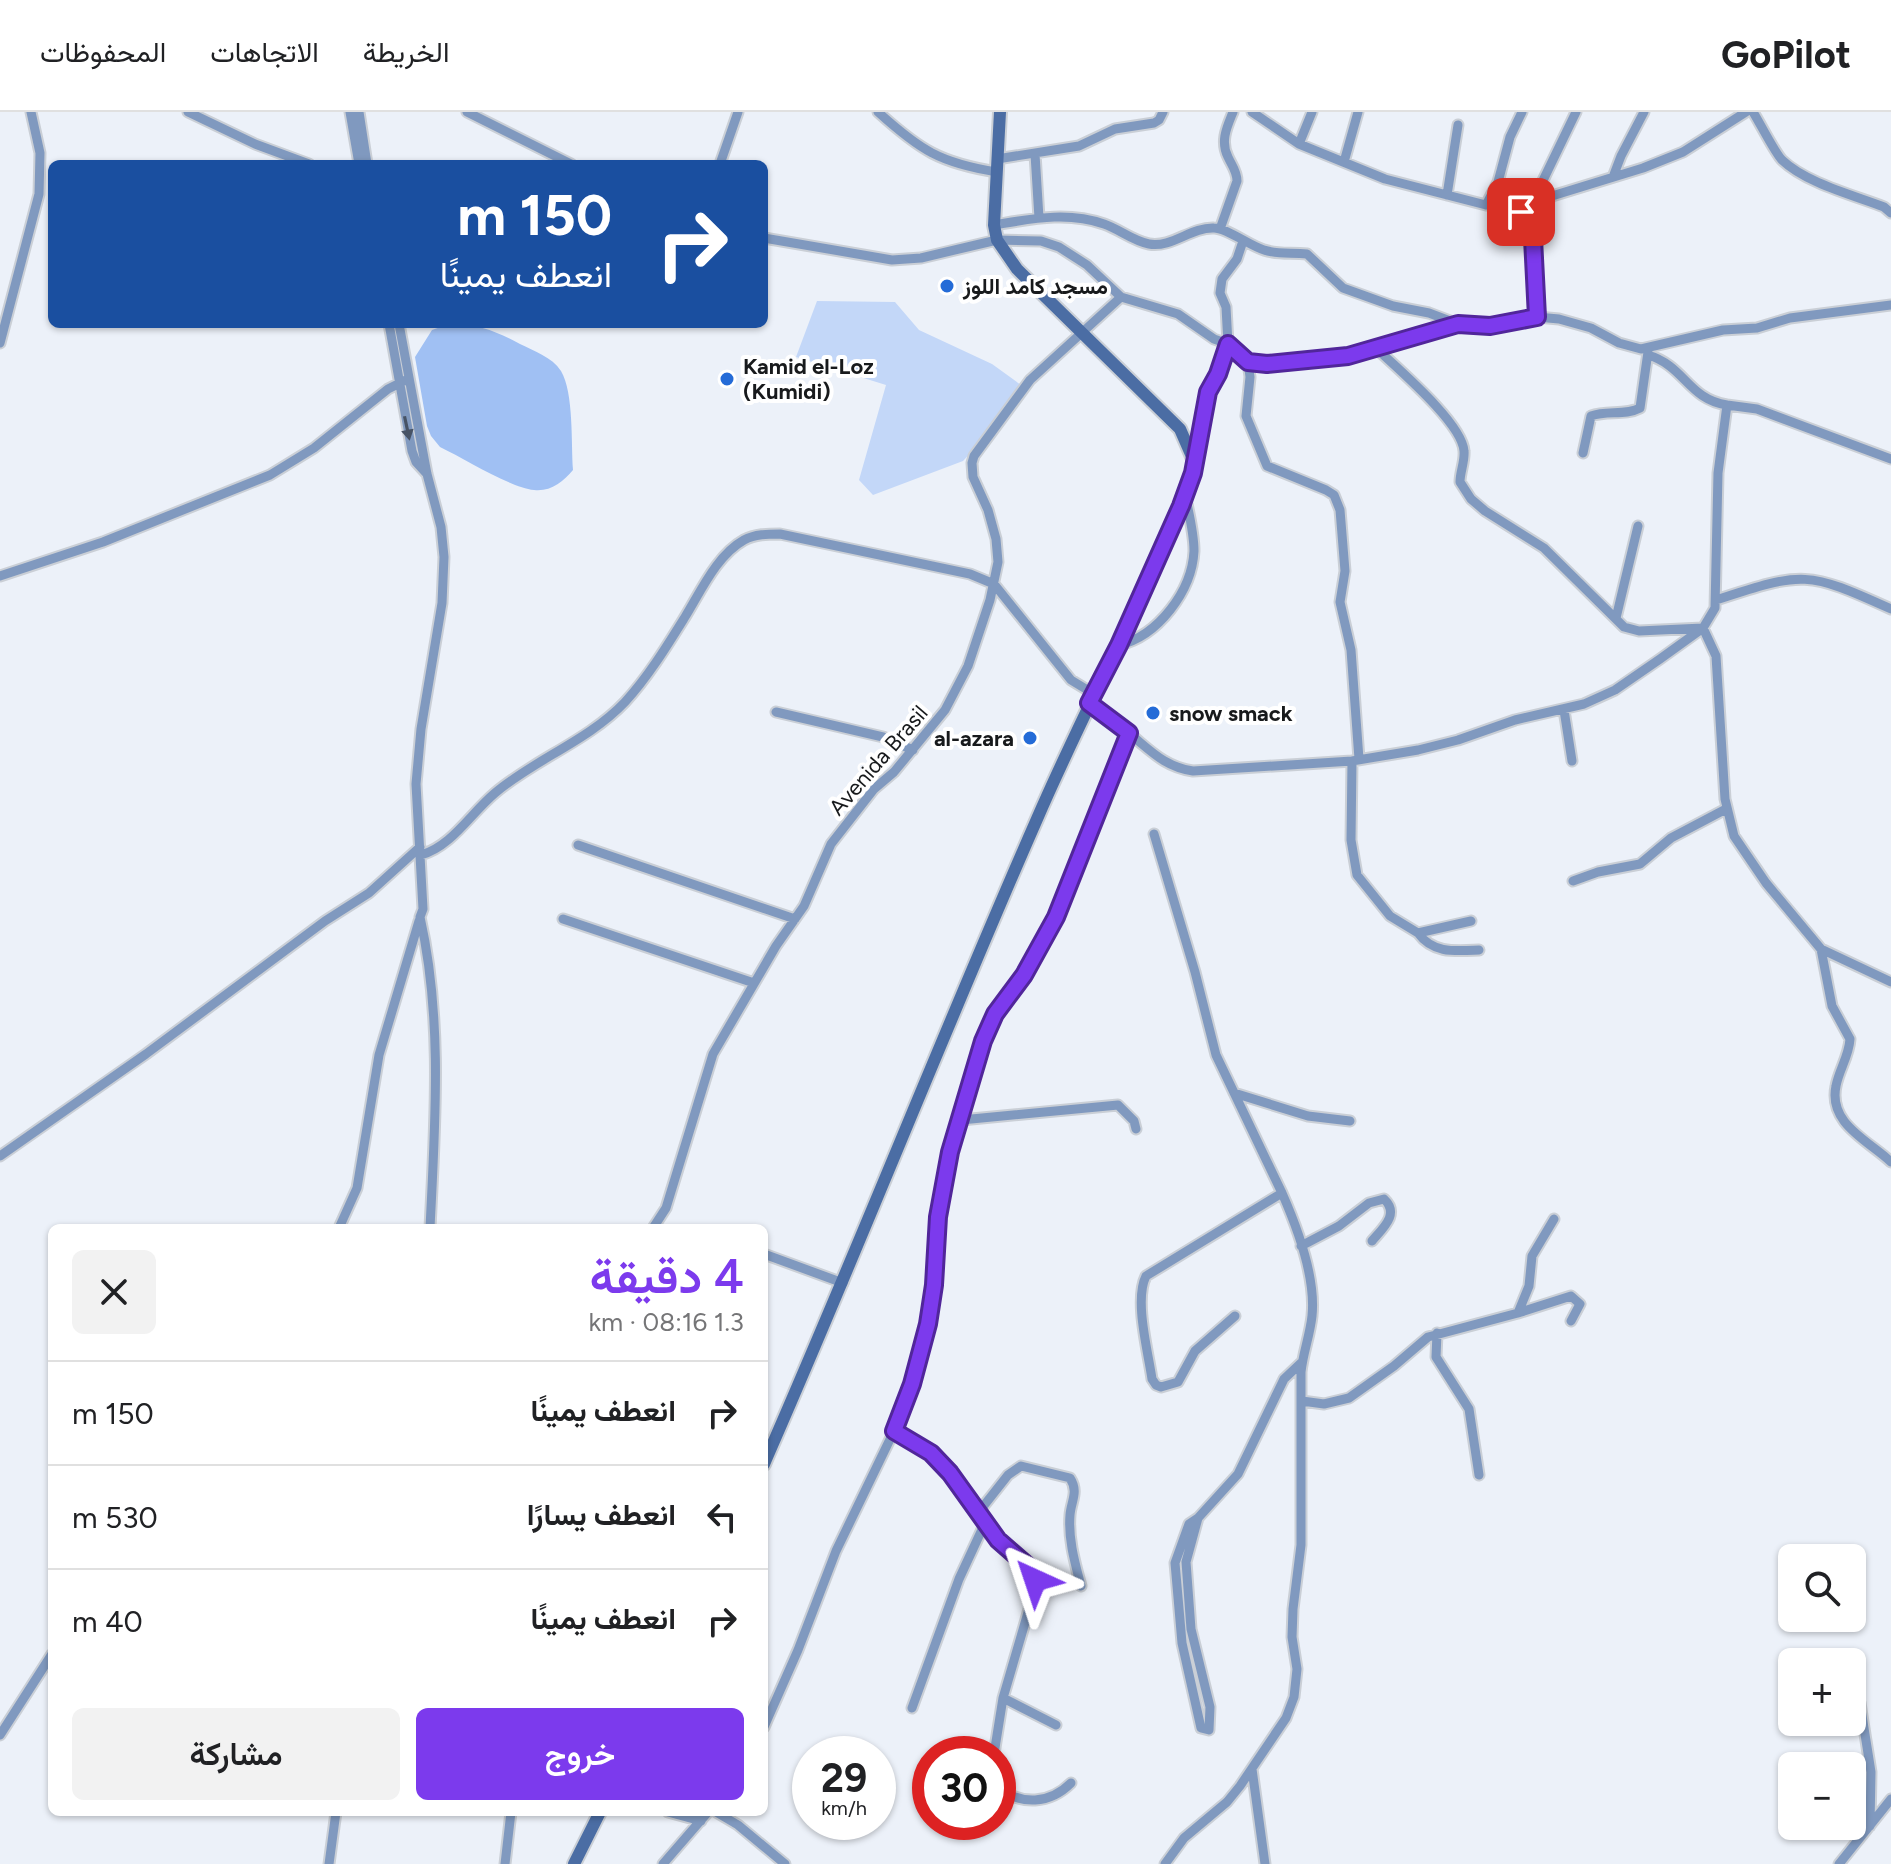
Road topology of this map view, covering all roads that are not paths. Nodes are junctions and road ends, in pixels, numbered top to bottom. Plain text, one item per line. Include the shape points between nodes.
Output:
1 (31, 112) edge
2 (188, 112) edge
3 (350, 112) edge
4 (359, 112) edge
5 (467, 112) edge
6 (738, 112) edge
7 (878, 112) edge
8 (1000, 112) edge
9 (1163, 112) edge
10 (1233, 112) edge
11 (1252, 112) edge
12 (1312, 112) edge
13 (1358, 112) edge
14 (1522, 112) edge
15 (1576, 112) edge
16 (1644, 112) edge
17 (1746, 112) edge
18 (1753, 112) edge
19 (1458, 125) dead end
20 (1299, 144) junction
21 (1035, 154) junction
22 (299, 160) edge
23 (358, 160) edge
24 (366, 160) edge
25 (563, 160) edge
26 (721, 160) edge
27 (1344, 162) junction
28 (997, 166) junction
29 (1613, 177) junction
30 (1447, 195) junction
31 (1552, 196) junction
32 (1535, 197) junction
33 (1502, 204) junction
34 (1486, 205) junction
35 (1891, 213) edge
36 (1039, 218) junction
37 (1532, 219) junction
38 (994, 225) junction
39 (1220, 229) junction
40 (768, 239) edge
41 (997, 240) junction
42 (1243, 241) junction
43 (1121, 297) junction
44 (1891, 305) edge
45 (1537, 317) junction
46 (1458, 324) junction
47 (390, 328) edge
48 (399, 328) edge
49 (1081, 333) junction
50 (0, 343) edge
51 (1228, 344) junction
52 (1377, 349) junction
53 (1648, 352) junction
54 (1248, 362) junction
55 (403, 381) junction
56 (1727, 405) junction
57 (1583, 453) dead end
58 (1891, 459) edge
59 (1194, 461) junction
60 (1185, 495) junction
61 (1638, 526) dead end
62 (0, 576) edge
63 (994, 584) junction
64 (1716, 600) junction
65 (1891, 609) edge
66 (1616, 618) junction
67 (1703, 628) junction
68 (1119, 645) junction
69 (1092, 698) junction
70 (1564, 710) junction
71 (776, 712) dead end
72 (1129, 733) junction
73 (913, 750) junction
74 (1355, 760) junction
75 (1572, 761) dead end
76 (1726, 809) junction
77 (1154, 834) dead end
78 (578, 845) dead end
79 (420, 851) junction
80 (1573, 881) dead end
81 (420, 917) junction
82 (563, 919) dead end
83 (795, 919) junction
84 (1471, 921) dead end
85 (1418, 933) junction
86 (1821, 949) junction
87 (1479, 950) dead end
88 (1891, 982) edge
89 (754, 983) junction
90 (1234, 1093) junction
91 (961, 1120) junction
92 (1350, 1121) dead end
93 (1136, 1129) dead end
94 (0, 1156) edge
95 (1891, 1162) edge
96 (1282, 1193) junction
97 (1554, 1219) dead end
98 (341, 1224) edge
99 (430, 1224) edge
100 (656, 1224) edge
101 (1372, 1241) dead end
102 (1301, 1246) junction
103 (768, 1255) edge
104 (843, 1283) junction
105 (1518, 1313) junction
106 (1235, 1316) dead end
107 (1571, 1321) dead end
108 (1437, 1333) junction
109 (1302, 1362) junction
110 (1302, 1401) junction
111 (894, 1431) junction
112 (768, 1455) edge
113 (1479, 1475) dead end
114 (978, 1513) junction
115 (1198, 1518) junction
116 (985, 1523) junction
117 (1081, 1586) dead end
118 (48, 1660) edge
119 (1003, 1698) junction
120 (912, 1708) dead end
121 (768, 1718) edge
122 (1056, 1725) dead end
123 (0, 1735) edge
124 (997, 1736) edge
125 (1865, 1736) edge
126 (1252, 1769) junction
127 (1071, 1783) dead end
128 (1016, 1797) edge
129 (1891, 1799) edge
130 (335, 1816) edge
131 (511, 1816) edge
132 (598, 1816) edge
133 (683, 1816) edge
134 (705, 1816) edge
135 (722, 1816) edge
136 (701, 1821) junction
137 (1870, 1826) junction
138 (329, 1864) edge
139 (505, 1864) edge
140 (574, 1864) edge
141 (663, 1864) edge
142 (785, 1864) edge
143 (1165, 1864) edge
144 (1265, 1864) edge
145 (1839, 1864) edge

1 - 50 street via 40,153 39,194
2 - 22 street
3 - 23 street
4 - 24 street
5 - 25 street
6 - 26 street
7 - 28 street via 929,153 961,166
8 - 28 main road
9 - 21 street via 1154,123 1115,129 1088,143
10 - 39 street via 1224,142 1237,181
11 - 20 street
12 - 20 street
13 - 27 street
14 - 34 street
15 - 32 street
16 - 29 street
17 - 29 street via 1683,152
18 - 35 street via 1779,158 1790,167
19 - 30 street
20 - 27 street
21 - 28 street
21 - 36 street
27 - 30 street
28 - 38 main road
29 - 31 street
30 - 34 street
31 - 32 street
31 - 37 street
32 - 33 street
33 - 34 street
33 - 37 street
36 - 38 street
36 - 39 street via 1089,219 1154,244
37 - 45 street
38 - 41 main road
39 - 42 street
40 - 41 street via 892,260
41 - 43 street via 1059,247
41 - 49 main road via 1017,269
42 - 46 street via 1275,253 1307,254 1343,288
42 - 51 street via 1222,279
43 - 49 street, Avenida Brasil
43 - 51 street via 1178,314
44 - 53 street via 1723,330
45 - 46 street via 1490,326
45 - 53 street via 1591,328
46 - 52 street
47 - 55 street
48 - 55 street
49 - 59 main road via 1180,429
49 - 63 street, Avenida Brasil via 1030,380 972,463 996,539
51 - 54 street
51 - 59 street via 1208,392
52 - 54 street via 1348,356
52 - 66 street via 1454,429 1464,451 1460,482 1471,499 1544,548
53 - 56 street via 1664,359 1704,399
53 - 57 street via 1640,408 1591,416
54 - 74 street via 1246,416 1267,466 1326,490 1340,510 1345,571 1340,602 1351,650
55 - 62 street via 270,475 103,542
55 - 79 street via 441,527 444,570 418,755
56 - 58 street via 1757,409
56 - 64 street via 1717,494
59 - 60 main road
60 - 68 main road
60 - 68 street via 1194,551 1189,576 1160,622 1136,641
61 - 66 street
63 - 69 street via 1071,680
63 - 73 street, Avenida Brasil via 968,666 945,710
63 - 79 street via 970,574 780,534 746,539 726,554 656,661 612,714 519,775 435,851
64 - 65 street via 1775,581 1806,578 1843,586
64 - 67 street
66 - 67 street via 1639,631
67 - 70 street via 1615,690
67 - 76 street via 1716,656
68 - 69 main road
69 - 72 street
69 - 104 main road via 972,969
70 - 74 street via 1418,750
70 - 75 street
71 - 73 street via 883,737
72 - 74 street via 1176,769
72 - 91 street via 1056,917 983,1041
73 - 83 street, Avenida Brasil via 831,844
74 - 85 street via 1351,840 1357,875 1390,916
76 - 80 street via 1671,838 1640,864
76 - 86 street via 1734,836
77 - 90 street via 1207,1030
78 - 83 street
79 - 81 street
79 - 94 street via 369,893
81 - 98 street via 379,1055 357,1188
81 - 99 street via 435,1023
82 - 89 street
83 - 89 street, Avenida Brasil
84 - 85 street
85 - 87 street via 1440,949
86 - 88 street
86 - 95 street via 1832,1006 1850,1039 1836,1086 1836,1106 1854,1133
89 - 100 street, Avenida Brasil via 713,1054 666,1208
90 - 92 street via 1308,1116
90 - 96 street
91 - 93 street via 1118,1105
91 - 111 street via 938,1217 928,1324
96 - 102 street
96 - 106 street via 1146,1276 1142,1306 1156,1385 1178,1382 1195,1351
97 - 105 street via 1532,1256 1529,1286
101 - 102 street via 1391,1217 1384,1199
102 - 109 street via 1312,1302
103 - 104 street
104 - 112 main road
105 - 107 street via 1571,1296 1580,1304
105 - 108 street
108 - 110 street via 1349,1398 1324,1404
108 - 113 street via 1436,1357 1469,1409
109 - 110 street
109 - 115 street via 1284,1379 1238,1474
110 - 126 street via 1301,1545 1292,1623 1297,1680 1286,1718
111 - 114 street via 931,1453
111 - 121 street via 841,1540
114 - 116 street
114 - 117 street via 1021,1466 1070,1478 1076,1492 1071,1538
115 - 115 street via 1189,1524 1175,1563 1182,1643 1201,1728 1209,1730 1210,1707 1191,1629 1186,1562
116 - 119 street via 1029,1567 1035,1580
116 - 120 street
118 - 123 street
119 - 122 street
119 - 124 street
125 - 137 street
126 - 143 street
126 - 144 street
127 - 128 street via 1050,1798
129 - 137 street
130 - 138 street
131 - 139 street
132 - 140 main road
133 - 136 street
134 - 136 street
135 - 142 street
136 - 141 street
137 - 145 street

